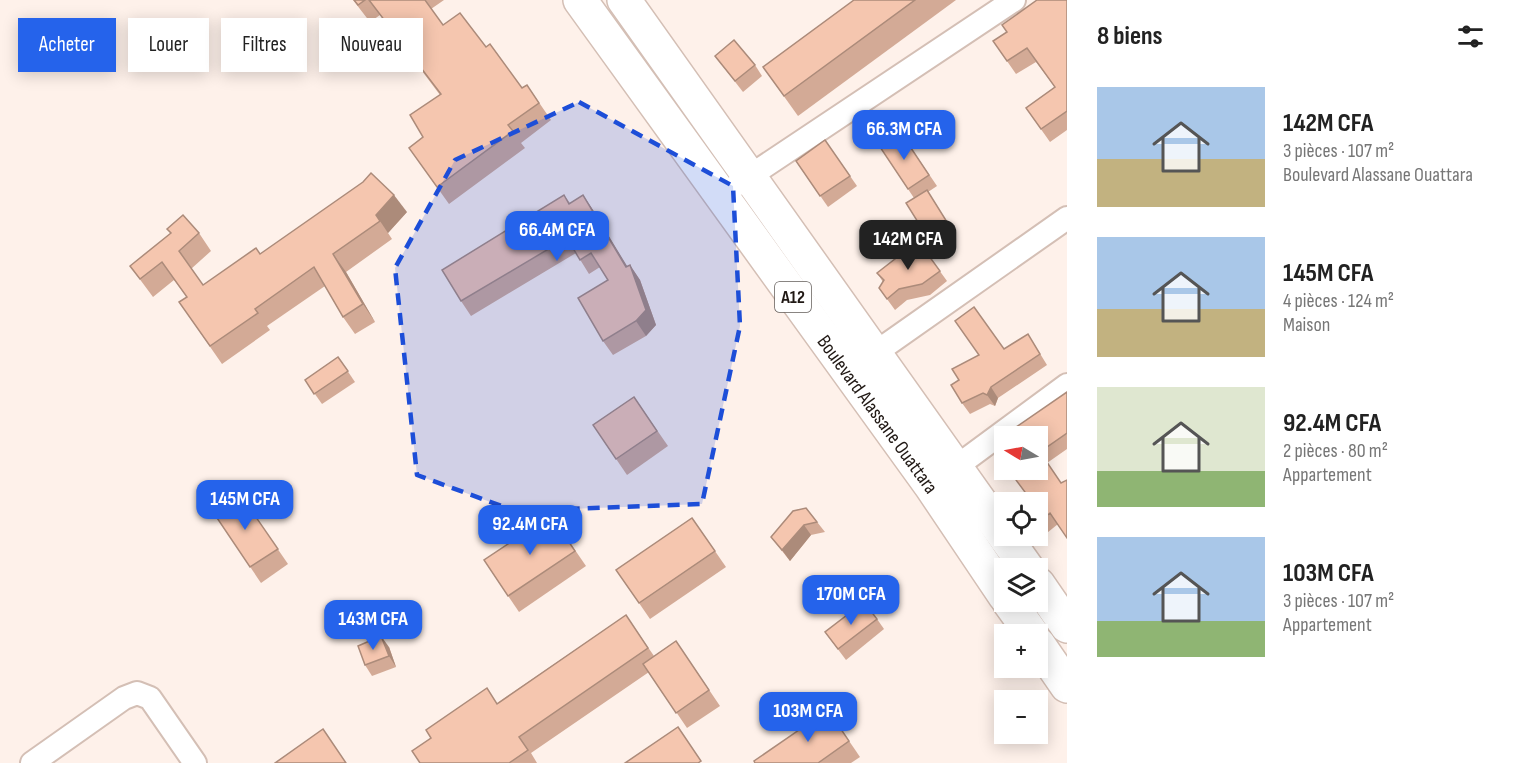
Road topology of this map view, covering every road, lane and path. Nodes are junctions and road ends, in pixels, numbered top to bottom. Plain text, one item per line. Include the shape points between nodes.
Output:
1 (580, 0) edge
2 (624, 0) edge
3 (1014, 0) edge
4 (748, 176) junction
5 (720, 197) junction
6 (1067, 218) edge
7 (875, 353) junction
8 (1067, 385) edge
9 (944, 477) junction
10 (1018, 558) edge
11 (994, 575) edge
12 (1048, 598) edge
13 (1067, 626) edge
14 (1048, 658) edge
15 (1067, 686) edge
16 (32, 763) edge
17 (195, 763) edge

1 - 5 main road, Boulevard Alassane Ouattara / A12
2 - 4 main road, Boulevard Alassane Ouattara / A12
3 - 4 street
4 - 5 street
4 - 7 main road, Boulevard Alassane Ouattara / A12
5 - 9 main road, Boulevard Alassane Ouattara / A12
6 - 7 street
7 - 9 main road, Boulevard Alassane Ouattara / A12
8 - 9 street
9 - 10 main road, Boulevard Alassane Ouattara / A12
9 - 11 main road, Boulevard Alassane Ouattara / A12
12 - 13 main road
14 - 15 main road
16 - 17 street via 124,698 137,693 150,698

